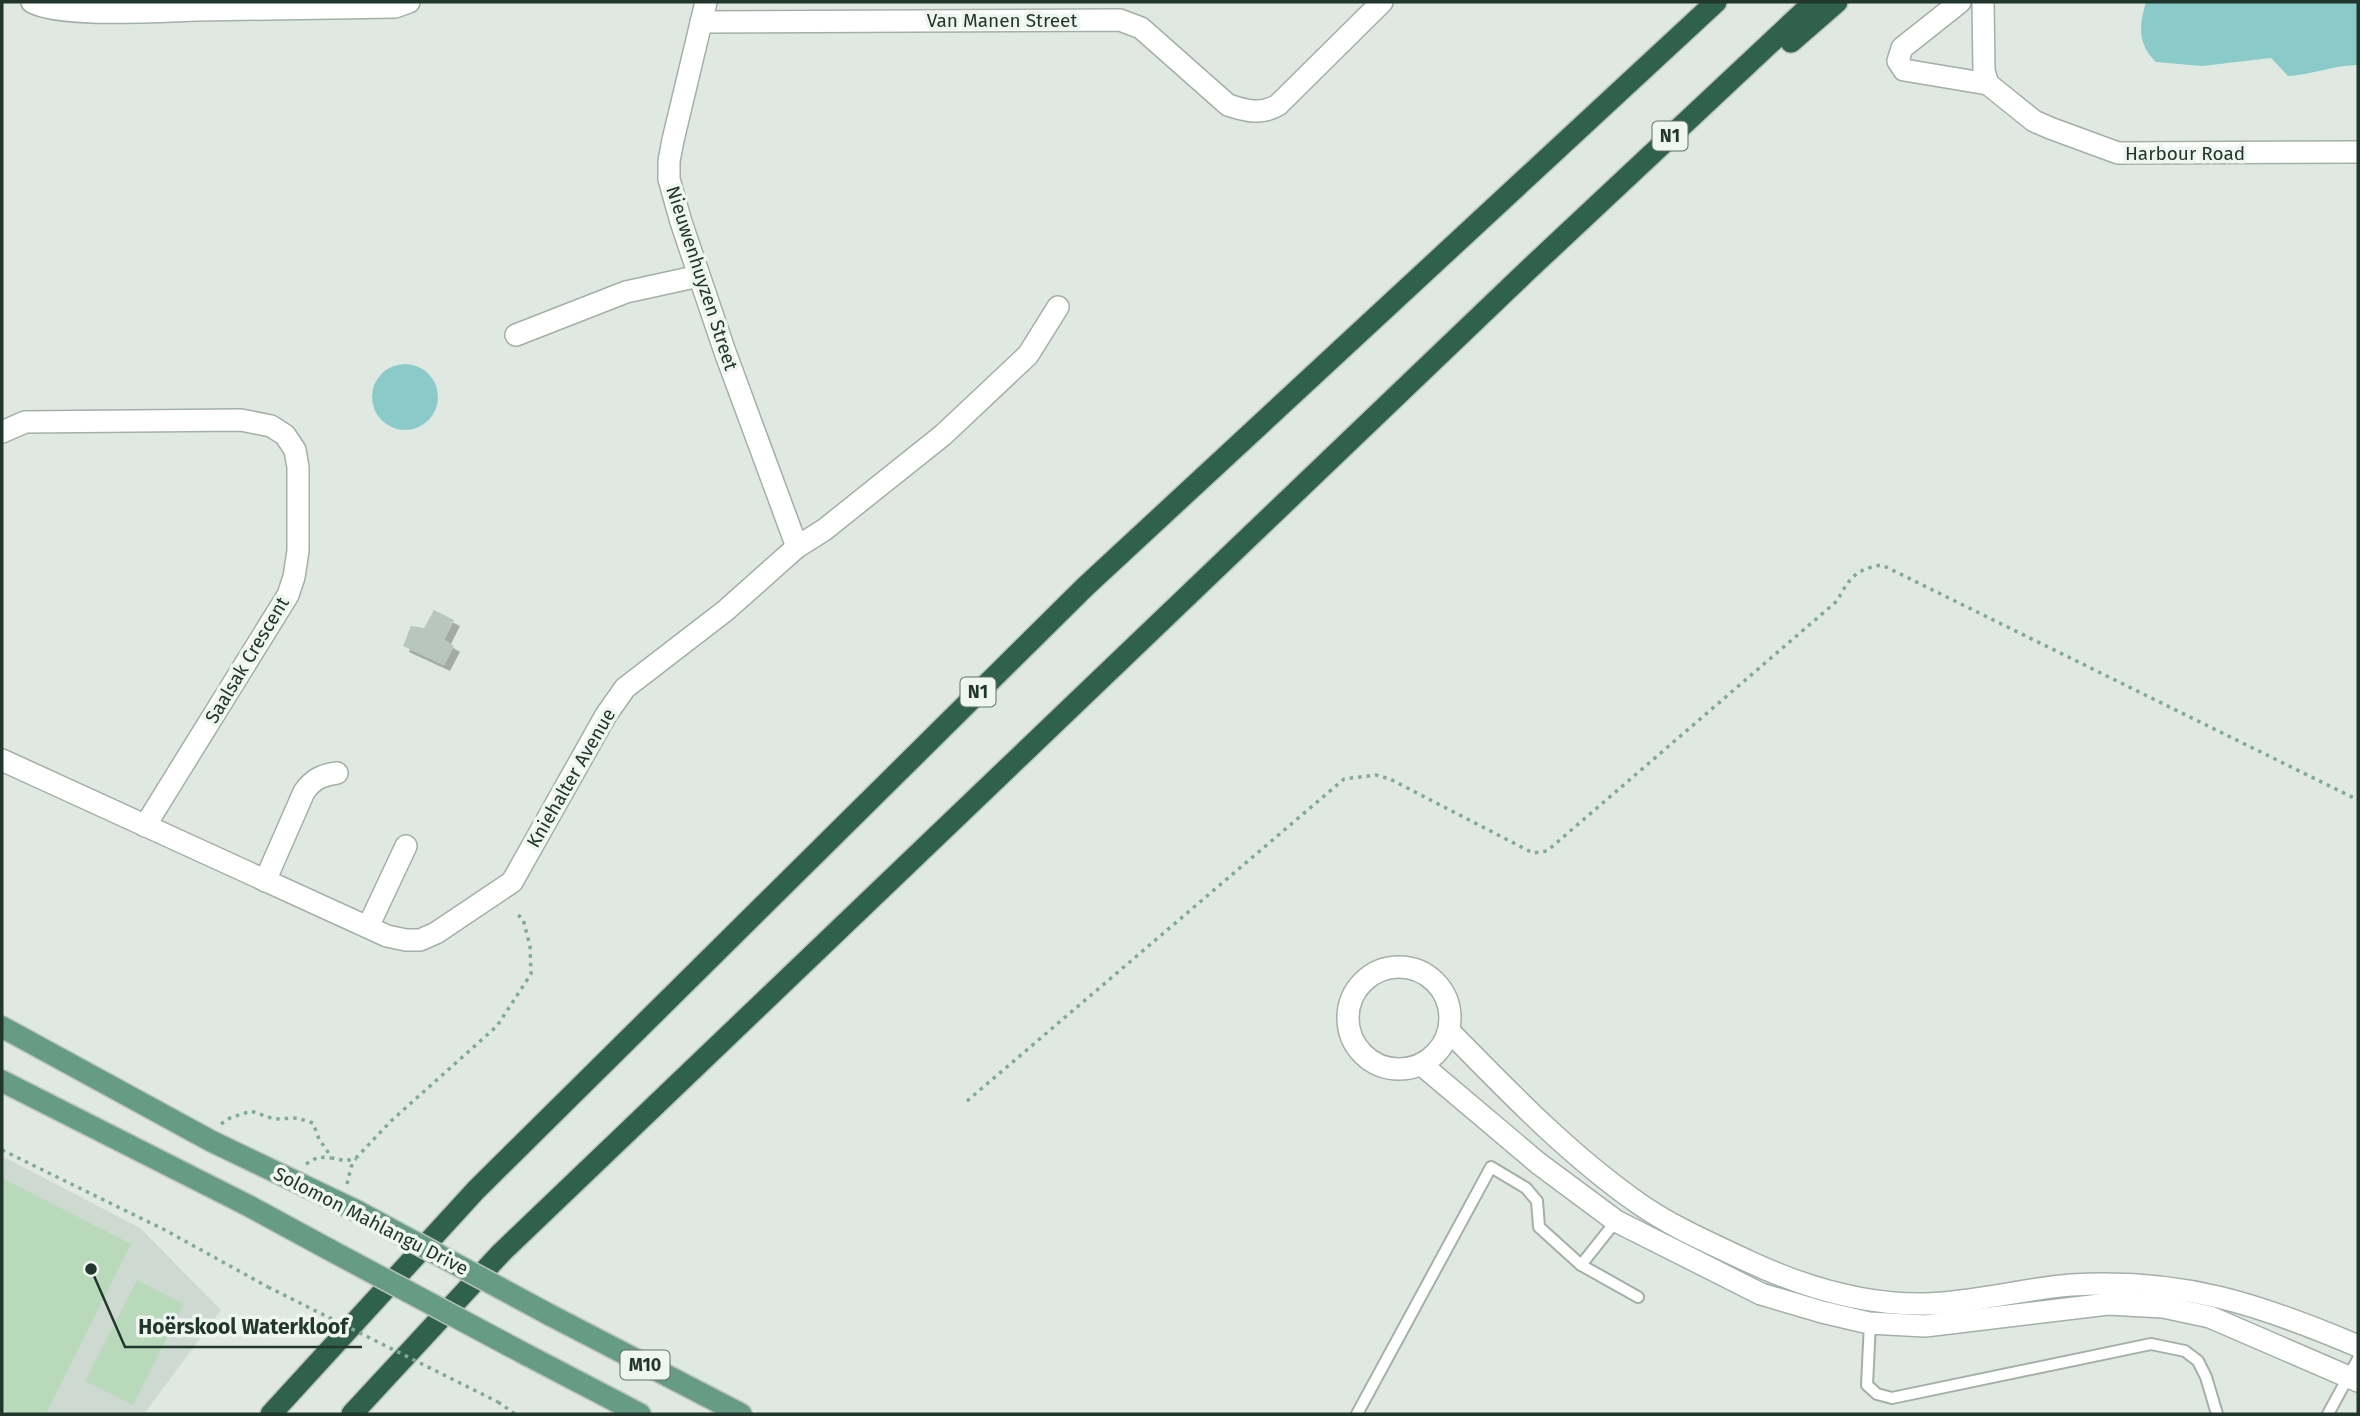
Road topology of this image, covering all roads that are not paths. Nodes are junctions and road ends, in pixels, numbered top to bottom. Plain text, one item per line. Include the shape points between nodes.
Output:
1 (32, 2) edge
2 (409, 2) edge
3 (1132, 2) edge
4 (1382, 2) edge
5 (1716, 2) edge
6 (1814, 2) edge
7 (1837, 2) edge
8 (1960, 2) edge
9 (1983, 2) edge
10 (1006, 11) edge
11 (704, 12) edge
12 (1120, 20) junction
13 (1988, 84) junction
14 (2358, 152) edge
15 (1527, 271) junction
16 (699, 276) junction
17 (1058, 307) dead end
18 (516, 335) dead end
19 (2, 432) edge
20 (797, 547) junction
21 (2, 760) edge
22 (338, 773) dead end
23 (145, 826) junction
24 (406, 846) dead end
25 (265, 881) junction
26 (368, 927) junction
27 (2, 1027) edge
28 (1450, 1032) junction
29 (1422, 1065) junction
30 (2, 1080) edge
31 (1616, 1221) junction
32 (1581, 1265) junction
33 (1638, 1297) dead end
34 (1870, 1323) junction
35 (2358, 1346) edge
36 (2355, 1372) edge
37 (271, 1414) edge
38 (352, 1414) edge
39 (640, 1414) edge
40 (741, 1414) edge
41 (1357, 1414) edge
42 (2217, 1414) edge
43 (2328, 1414) edge

1 - 2 street via 71,11 395,7
3 - 12 street
4 - 12 street, Van Manen Street via 1279,105 1258,112 1228,105 1141,28
5 - 37 highway, N1 via 1086,586 476,1190
6 - 15 highway, N1
7 - 15 highway
8 - 13 street via 1902,48 1898,61 1904,70
9 - 13 street via 1983,71
10 - 11 street, Van Manen Street
10 - 12 street, Van Manen Street
11 - 16 street, Nieuwenhuyzen Street via 669,161 674,200
13 - 14 street, Harbour Road via 2034,121 2118,153
15 - 38 highway, N1 via 501,1253
16 - 18 street via 626,292
16 - 20 street, Nieuwenhuyzen Street
17 - 20 street, Kniehalter Avenue via 1028,355 943,435
19 - 23 street, Saalsak Crescent via 24,422 241,420 271,426 285,435 295,450 298,551 288,595
20 - 26 street, Kniehalter Avenue via 625,688 512,881 464,916 420,940
21 - 23 street, Kniehalter Avenue
22 - 25 street via 312,781 304,792
23 - 25 street, Kniehalter Avenue
24 - 26 street
25 - 26 street, Kniehalter Avenue
27 - 40 main road, Solomon Mahlangu Drive / M10, bridge via 211,1141 349,1207
28 - 29 street via 1435,1056
28 - 29 street via 1448,1002 1428,975 1396,967 1363,981 1348,1012 1348,1030 1356,1046 1378,1065 1407,1069
28 - 35 street via 1526,1110 1639,1204 1767,1270 1830,1293 1923,1304 2071,1285 2180,1288 2236,1300
29 - 31 street via 1538,1163
30 - 39 main road, M10, bridge
31 - 32 lane
31 - 34 street via 1761,1294
32 - 33 lane
32 - 41 lane via 1539,1227 1537,1201 1526,1188 1491,1167
34 - 36 street via 1925,1326 2108,1304 2163,1307 2210,1317
34 - 42 lane via 1867,1385 1892,1398 2151,1344 2185,1351 2198,1361
36 - 43 lane

